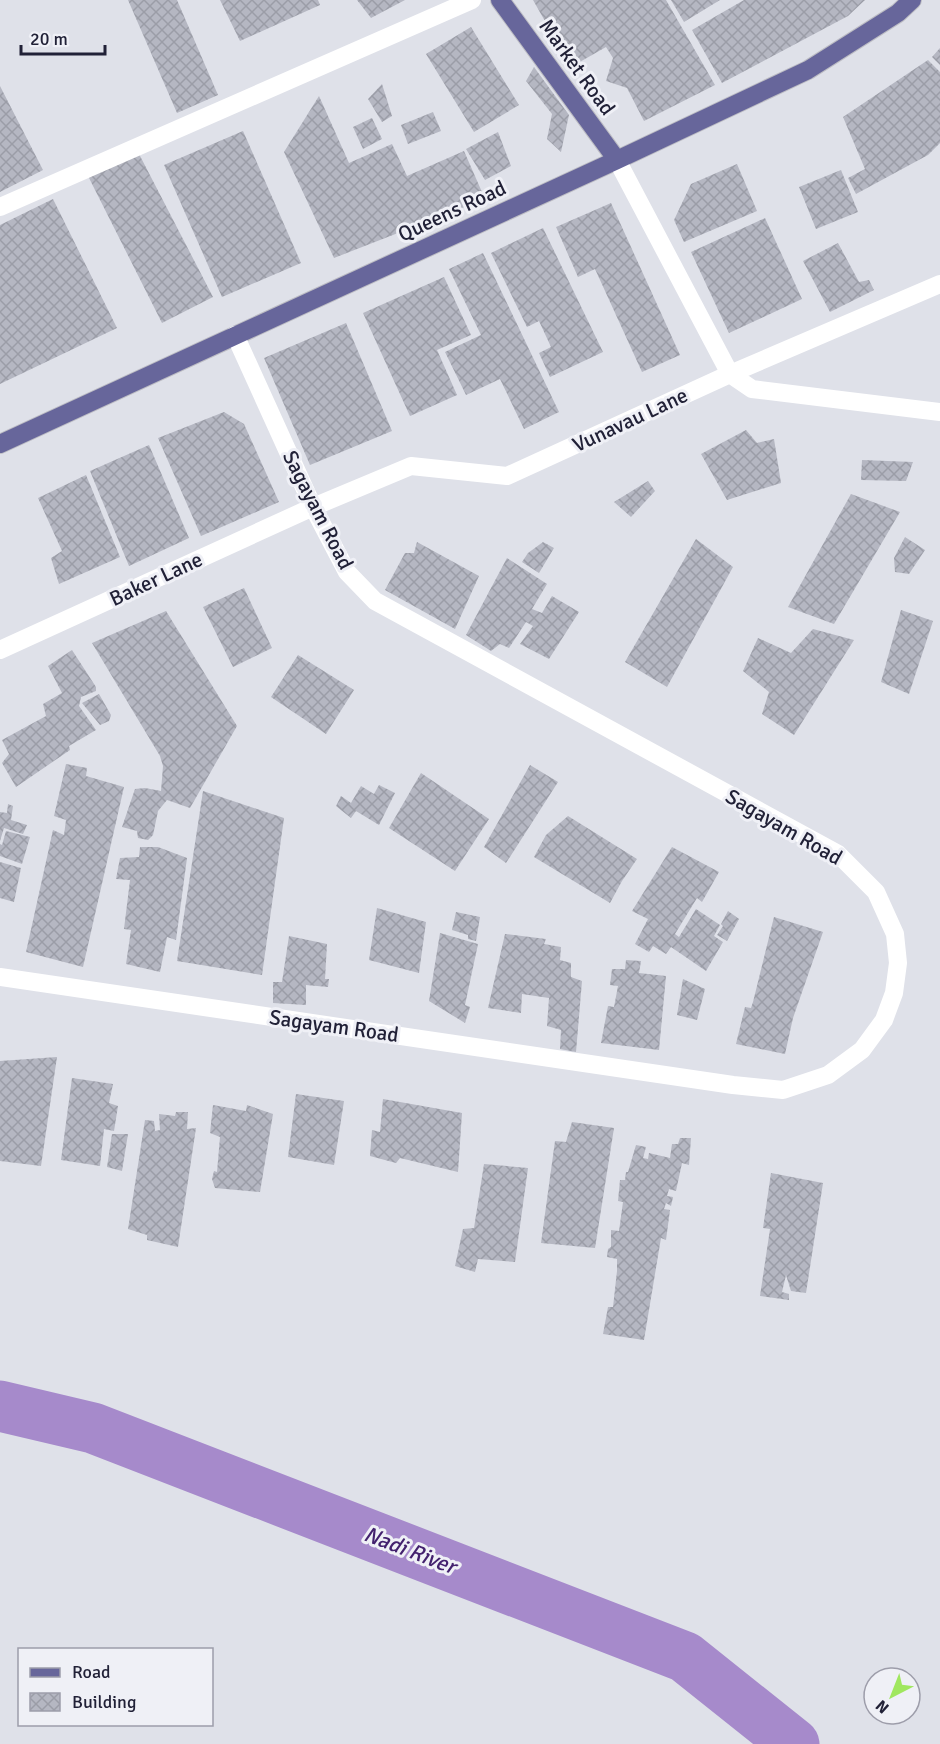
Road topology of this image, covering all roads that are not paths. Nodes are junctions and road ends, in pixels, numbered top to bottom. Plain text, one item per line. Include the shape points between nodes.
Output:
1 (472, 0) edge
2 (500, 0) edge
3 (912, 0) edge
4 (617, 160) junction
5 (0, 207) edge
6 (940, 284) edge
7 (235, 335) junction
8 (730, 374) junction
9 (940, 412) edge
10 (0, 444) edge
11 (312, 507) junction
12 (0, 650) edge
13 (0, 977) edge

1 - 5 street
2 - 4 main road, Market Road
3 - 4 main road, Queens Road via 808,70
4 - 7 main road, Queens Road
4 - 8 street
6 - 8 street, Vunavau Lane
7 - 10 main road, Queens Road
7 - 11 street, Sagayam Road
8 - 9 street via 752,389
8 - 11 street, Vunavau Lane via 507,476 411,466
11 - 12 street, Baker Lane
11 - 13 street, Sagayam Road via 347,573 375,601 838,854 876,892 895,934 898,963 894,993 884,1020 862,1050 828,1076 783,1090

